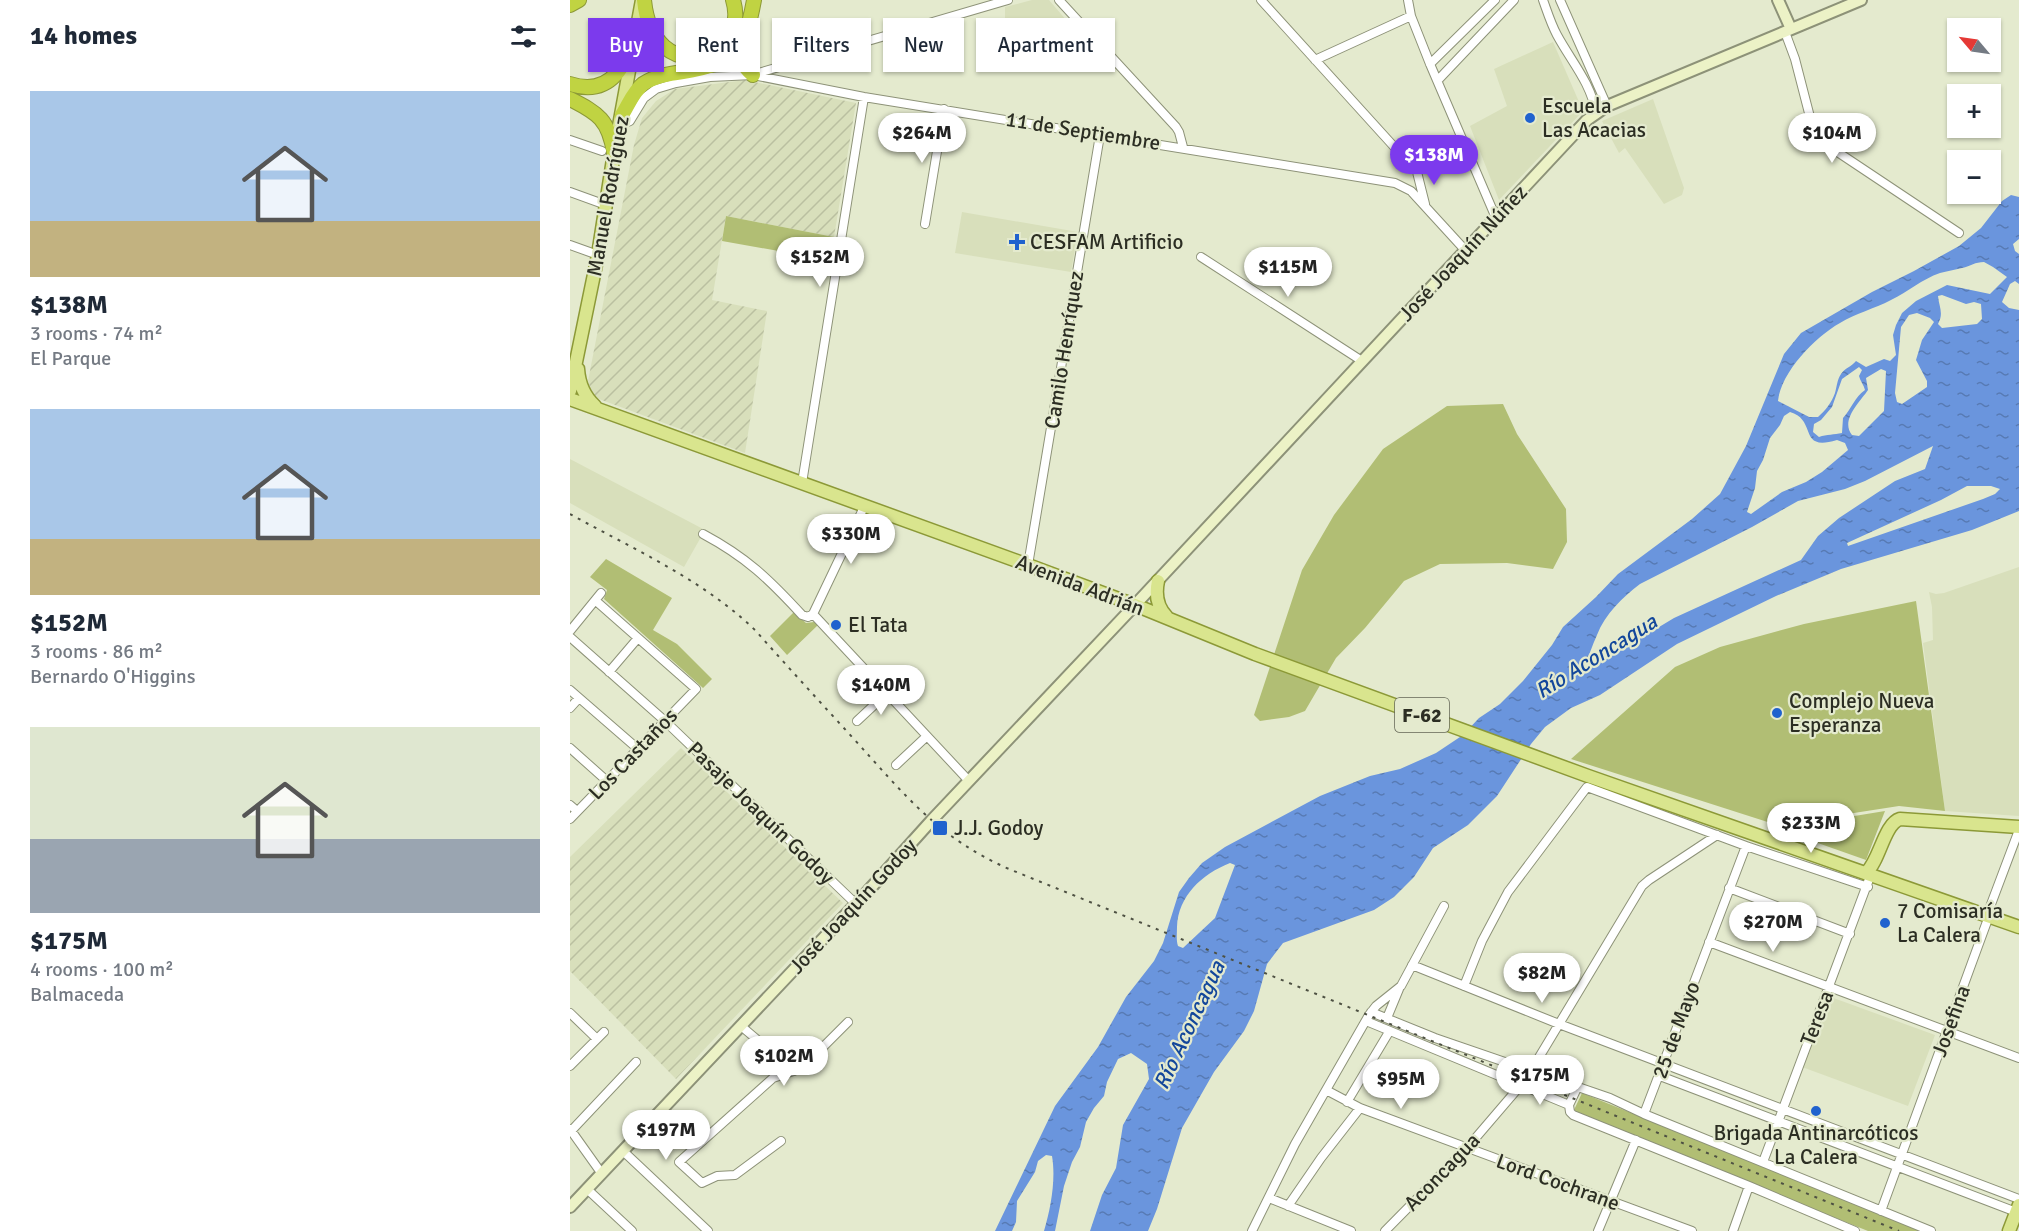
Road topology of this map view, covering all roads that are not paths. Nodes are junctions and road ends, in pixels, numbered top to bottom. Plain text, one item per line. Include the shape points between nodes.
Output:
1 (579, 0) edge
2 (643, 0) edge
3 (733, 0) edge
4 (754, 0) edge
5 (1008, 0) edge
6 (1059, 0) edge
7 (1261, 0) edge
8 (1408, 0) edge
9 (1495, 0) edge
10 (1514, 0) edge
11 (1543, 0) edge
12 (1560, 0) edge
13 (1778, 0) edge
14 (1861, 0) edge
15 (570, 5) edge
16 (1411, 16) junction
17 (640, 18) edge
18 (750, 18) edge
19 (1788, 31) junction
20 (1315, 60) junction
21 (1430, 64) junction
22 (617, 72) edge
23 (629, 72) edge
24 (680, 72) edge
25 (750, 72) edge
26 (753, 75) junction
27 (1438, 80) junction
28 (570, 84) edge
29 (864, 97) junction
30 (570, 99) edge
31 (1607, 106) junction
32 (944, 109) junction
33 (1596, 113) junction
34 (620, 120) junction
35 (1100, 135) junction
36 (570, 140) edge
37 (1183, 147) junction
38 (608, 152) junction
39 (1417, 172) junction
40 (1406, 187) junction
41 (570, 192) edge
42 (606, 205) junction
43 (1425, 205) junction
44 (1496, 218) junction
45 (925, 224) dead end
46 (1959, 233) dead end
47 (570, 245) edge
48 (1466, 250) junction
49 (598, 255) junction
50 (1201, 257) dead end
51 (578, 354) junction
52 (1362, 361) junction
53 (570, 391) edge
54 (570, 399) edge
55 (601, 410) junction
56 (802, 483) junction
57 (865, 505) junction
58 (703, 534) dead end
59 (1028, 565) junction
60 (1158, 581) junction
61 (601, 593) dead end
62 (596, 601) junction
63 (1135, 605) junction
64 (813, 614) junction
65 (1168, 618) junction
66 (570, 630) edge
67 (570, 637) edge
68 (638, 638) junction
69 (609, 672) junction
70 (570, 690) edge
71 (887, 693) junction
72 (579, 698) junction
73 (570, 708) edge
74 (665, 721) junction
75 (857, 721) dead end
76 (927, 736) junction
77 (570, 748) edge
78 (638, 749) junction
79 (896, 765) dead end
80 (607, 781) junction
81 (969, 781) junction
82 (1588, 782) junction
83 (570, 805) edge
84 (577, 812) junction
85 (570, 819) edge
86 (2019, 828) edge
87 (1717, 835) junction
88 (1746, 846) junction
89 (1871, 870) junction
90 (1868, 887) junction
91 (1730, 888) junction
92 (856, 904) junction
93 (1444, 906) dead end
94 (1989, 916) junction
95 (2019, 927) edge
96 (1850, 934) junction
97 (1709, 942) junction
98 (1412, 965) junction
99 (1401, 986) junction
100 (1464, 986) junction
101 (1828, 988) junction
102 (1371, 1012) junction
103 (570, 1013) edge
104 (1387, 1018) junction
105 (1366, 1021) junction
106 (848, 1022) dead end
107 (1559, 1024) junction
108 (741, 1026) junction
109 (1947, 1031) junction
110 (604, 1032) dead end
111 (1389, 1032) junction
112 (597, 1039) junction
113 (2019, 1058) edge
114 (636, 1062) dead end
115 (1663, 1064) junction
116 (570, 1066) edge
117 (794, 1071) junction
118 (1530, 1072) junction
119 (1660, 1076) junction
120 (1522, 1085) junction
121 (1577, 1088) junction
122 (1326, 1090) junction
123 (1347, 1102) junction
124 (1569, 1105) junction
125 (1360, 1108) junction
126 (1783, 1110) junction
127 (1644, 1114) junction
128 (1779, 1120) junction
129 (571, 1130) edge
130 (1636, 1140) junction
131 (781, 1141) dead end
132 (1467, 1148) junction
133 (623, 1151) junction
134 (1902, 1154) junction
135 (1763, 1162) junction
136 (1898, 1166) junction
137 (602, 1173) junction
138 (1749, 1186) junction
139 (587, 1189) junction
140 (1269, 1198) junction
141 (1610, 1200) junction
142 (1288, 1206) junction
143 (570, 1207) edge
144 (2018, 1207) edge
145 (1881, 1211) junction
146 (632, 1231) edge
147 (708, 1231) edge
148 (1252, 1231) edge
149 (1351, 1231) edge
150 (1385, 1231) edge
151 (1598, 1231) edge
152 (1692, 1231) edge
153 (1733, 1231) edge
154 (1855, 1231) edge
155 (1931, 1231) edge
156 (2009, 1231) edge

1 - 15 highway
2 - 3 highway via 657,40 675,53 691,57 712,52 726,41 735,18
2 - 17 main road, Manuel Rodríguez
4 - 18 highway
5 - 26 street
6 - 37 street via 1176,127
7 - 20 street
8 - 16 street
9 - 21 street
10 - 27 street
11 - 33 street via 1555,32 1586,82
12 - 31 street
13 - 19 street
14 - 19 street, José Joaquín Núñez
16 - 20 street
16 - 21 street
19 - 31 street, José Joaquín Núñez
19 - 46 street via 1810,117 1827,145
20 - 39 street
21 - 27 street
22 - 28 highway via 608,82 590,87
23 - 34 main road, Manuel Rodríguez
24 - 34 highway via 648,81 634,94
25 - 26 highway
26 - 29 street, 11 de Septiembre
26 - 34 street, 11 de Septiembre via 710,77 660,87 644,98 630,121
27 - 44 street
29 - 32 street, 11 de Septiembre
29 - 56 street
30 - 38 highway via 603,121 611,136
31 - 33 street, José Joaquín Núñez
32 - 35 street, 11 de Septiembre
32 - 45 street
33 - 44 street, José Joaquín Núñez
34 - 38 main road, Manuel Rodríguez
35 - 37 street, 11 de Septiembre
35 - 59 street, Camilo Henríquez
36 - 38 street
37 - 40 street, 11 de Septiembre
38 - 42 main road, Manuel Rodríguez
39 - 40 street
39 - 43 street
40 - 43 street, 11 de Septiembre
41 - 42 street
42 - 49 main road, Manuel Rodríguez
43 - 48 street, 11 de Septiembre
44 - 48 street, José Joaquín Núñez
47 - 49 street
48 - 52 street, José Joaquín Núñez
49 - 51 main road, Manuel Rodríguez
50 - 52 street
51 - 53 main road, Manuel Rodríguez
51 - 55 main road via 581,387
52 - 60 street, José Joaquín Núñez
54 - 55 main road, Avenida Adrián / F-62
55 - 56 main road, Avenida Adrián / F-62
56 - 57 main road, Avenida Adrián / F-62
57 - 59 main road, Avenida Adrián / F-62
57 - 64 street
58 - 64 street via 753,566 804,616
59 - 63 main road, Avenida Adrián / F-62
60 - 63 street, José Joaquín Núñez
60 - 65 main road via 1157,599
61 - 62 street
62 - 66 street
62 - 68 street
63 - 65 main road, Avenida Adrián / F-62
63 - 81 street, José Joaquín Godoy
64 - 71 street
65 - 82 main road, Avenida Adrián / F-62
67 - 69 street, Pasaje Joaquín Godoy
68 - 69 street
68 - 74 street, Los Castaños via 696,689
69 - 74 street, Pasaje Joaquín Godoy
70 - 72 street
71 - 75 street
71 - 76 street
72 - 73 street
72 - 78 street
74 - 78 street, Los Castaños
74 - 92 street, Pasaje Joaquín Godoy
76 - 79 street
76 - 81 street
77 - 80 street
78 - 80 street, Los Castaños
80 - 84 street, Los Castaños
81 - 92 street, José Joaquín Godoy
82 - 87 street
82 - 89 main road, F-62
82 - 100 street via 1508,892
83 - 84 street
84 - 85 street, Los Castaños
86 - 89 main road, Teresa via 1895,820
86 - 94 street, Josefina
87 - 88 street
87 - 107 street, Aconcagua via 1642,886
88 - 90 street
88 - 91 street, 25 de Mayo
89 - 90 street, Teresa
89 - 94 main road, F-62 via 1893,882
90 - 96 street, Teresa
91 - 96 street
91 - 97 street, 25 de Mayo
92 - 108 street, José Joaquín Godoy
93 - 98 street
94 - 95 main road, F-62
94 - 109 street, Josefina
96 - 101 street, Teresa
97 - 101 street
97 - 115 street, 25 de Mayo
98 - 99 street
98 - 100 street
99 - 102 street
99 - 104 street
100 - 107 street
101 - 109 street
101 - 126 street, Teresa
102 - 104 street
102 - 105 street
103 - 112 street
104 - 118 street
105 - 111 street
105 - 122 street
106 - 117 street via 802,1068
107 - 115 street
107 - 118 street, Aconcagua
108 - 117 street
108 - 133 street, José Joaquín Godoy
109 - 113 street
109 - 134 street, Josefina
110 - 112 street
111 - 120 street
111 - 123 street
112 - 116 street
114 - 129 street
115 - 119 street, 25 de Mayo
115 - 126 street
117 - 131 street via 773,1077 679,1162 702,1183 717,1176 735,1175
118 - 120 street, Aconcagua
118 - 121 street
119 - 127 street, 25 de Mayo
119 - 128 street
120 - 124 street
120 - 132 street, Aconcagua
121 - 124 street
121 - 127 street
122 - 123 street, Lord Cochrane
122 - 140 street via 1294,1144
123 - 125 street, Lord Cochrane
124 - 130 street via 1573,1115
125 - 132 street, Lord Cochrane
125 - 142 street
126 - 128 street, Teresa
126 - 134 street
127 - 135 street
128 - 135 street, Teresa
128 - 136 street
129 - 137 street
130 - 138 street
130 - 141 street
132 - 141 street, Lord Cochrane
132 - 150 street, Aconcagua
133 - 137 street, José Joaquín Godoy
133 - 147 street
134 - 136 street, Josefina
134 - 144 street
135 - 145 street
136 - 144 street
136 - 145 street, Josefina
137 - 139 street, José Joaquín Godoy
138 - 153 street
138 - 154 street
139 - 143 street, José Joaquín Godoy
139 - 146 street
140 - 142 street
140 - 148 street
141 - 151 street
141 - 152 street, Lord Cochrane
142 - 149 street
144 - 156 main road
145 - 155 street

